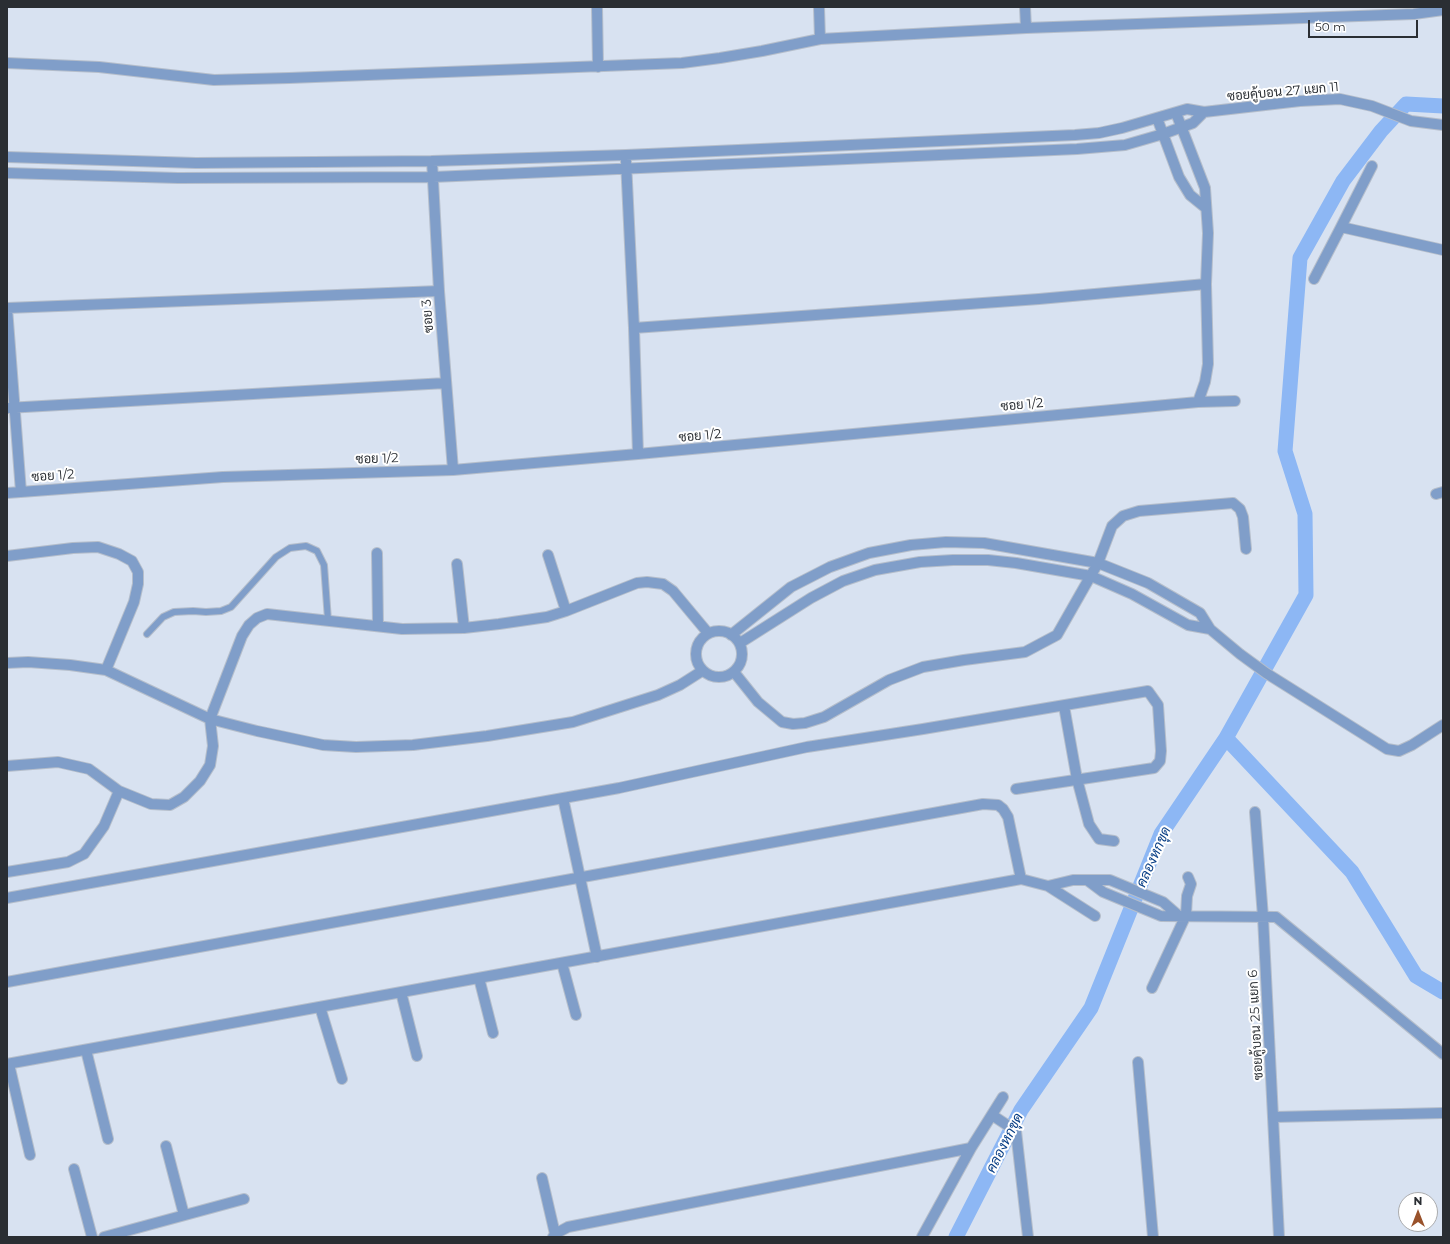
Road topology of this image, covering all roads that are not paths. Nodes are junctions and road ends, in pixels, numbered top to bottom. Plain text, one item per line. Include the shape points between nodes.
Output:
1 (597, 7) edge
2 (819, 7) edge
3 (1026, 7) edge
4 (1443, 10) edge
5 (1026, 28) junction
6 (820, 39) junction
7 (7, 63) edge
8 (598, 67) junction
9 (1204, 112) junction
10 (1176, 113) junction
11 (1157, 118) junction
12 (1443, 125) edge
13 (1182, 127) junction
14 (1163, 134) junction
15 (626, 155) junction
16 (7, 157) edge
17 (432, 161) junction
18 (1372, 166) dead end
19 (626, 168) junction
20 (7, 173) edge
21 (433, 177) junction
22 (1206, 208) junction
23 (1341, 227) junction
24 (1443, 250) edge
25 (1314, 279) dead end
26 (1206, 284) junction
27 (439, 291) junction
28 (634, 328) junction
29 (446, 383) junction
30 (1235, 401) dead end
31 (1198, 402) junction
32 (11, 407) edge
33 (638, 454) junction
34 (453, 470) junction
35 (21, 492) junction
36 (7, 493) edge
37 (973, 543) junction
38 (1246, 549) dead end
39 (377, 553) dead end
40 (548, 555) dead end
41 (7, 556) edge
42 (860, 556) junction
43 (972, 560) junction
44 (1098, 563) junction
45 (457, 564) dead end
46 (866, 574) junction
47 (1091, 576) junction
48 (566, 612) junction
49 (328, 620) junction
50 (378, 626) junction
51 (464, 628) junction
52 (1210, 629) junction
53 (708, 633) junction
54 (147, 634) dead end
55 (732, 634) junction
56 (740, 644) junction
57 (7, 663) edge
58 (106, 670) junction
59 (702, 671) junction
60 (734, 672) junction
61 (1064, 706) junction
62 (210, 719) junction
63 (1443, 725) edge
64 (7, 766) edge
65 (1077, 779) junction
66 (1016, 789) dead end
67 (119, 791) junction
68 (563, 798) junction
69 (1255, 812) dead end
70 (1114, 841) dead end
71 (7, 872) edge
72 (580, 877) junction
73 (1188, 877) dead end
74 (1021, 878) junction
75 (1087, 880) junction
76 (1048, 886) junction
77 (7, 898) edge
78 (1095, 916) dead end
79 (1182, 916) junction
80 (1263, 917) junction
81 (596, 956) junction
82 (562, 963) junction
83 (479, 978) junction
84 (7, 982) edge
85 (1152, 988) dead end
86 (401, 992) junction
87 (320, 1007) junction
88 (576, 1015) dead end
89 (493, 1033) dead end
90 (86, 1050) junction
91 (1443, 1054) edge
92 (417, 1056) dead end
93 (1138, 1062) dead end
94 (8, 1064) edge
95 (342, 1079) dead end
96 (1003, 1097) dead end
97 (1443, 1113) edge
98 (992, 1114) junction
99 (1274, 1117) junction
100 (108, 1139) dead end
101 (166, 1146) dead end
102 (971, 1148) junction
103 (30, 1155) dead end
104 (74, 1169) dead end
105 (542, 1178) dead end
106 (244, 1199) dead end
107 (184, 1215) junction
108 (554, 1236) edge
109 (92, 1237) edge
110 (104, 1237) edge
111 (922, 1237) edge
112 (1028, 1237) edge
113 (1153, 1237) edge
114 (1279, 1237) edge

1 - 8 street
2 - 6 street
3 - 5 street
4 - 5 street via 1414,14
5 - 6 street
6 - 8 street via 682,63
7 - 8 street via 99,67 214,80
9 - 10 street, ซอยคู้บอน 27 แยก 11 via 1187,109
9 - 12 street, ซอยคู้บอน 27 แยก 11 via 1340,98 1372,106 1411,121
9 - 13 street via 1193,123
10 - 11 street, ซอยคู้บอน 27 แยก 11
10 - 13 street
11 - 14 street
11 - 15 street, ซอยคู้บอน 27 แยก 11 via 1099,133 1075,135
13 - 14 street
13 - 22 street via 1205,188
14 - 19 street via 1125,145 1077,149
14 - 22 street via 1179,177 1190,195
15 - 17 street, ซอยคู้บอน 27 แยก 11
15 - 19 street
16 - 17 street, ซอยคู้บอน 27 แยก 11 via 196,164
17 - 21 street, ซอย 3
18 - 23 street
19 - 21 street
19 - 28 street
20 - 21 street via 178,178
21 - 27 street, ซอย 3
22 - 26 street
23 - 24 street
23 - 25 street
26 - 28 street via 1031,300
26 - 31 street via 1208,364
27 - 29 street, ซอย 3
27 - 32 street via 7,308
28 - 33 street
29 - 32 street
29 - 34 street, ซอย 3
30 - 31 street, ซอย 1/2
31 - 33 street, ซอย 1/2
32 - 35 street
33 - 34 street, ซอย 1/2
34 - 35 street, ซอย 1/2 via 223,477
35 - 36 street, ซอย 1/2
37 - 42 street via 911,545
37 - 43 street
37 - 44 street
38 - 44 street via 1243,518 1240,509 1233,503 1139,511 1123,516 1112,526
39 - 50 street
40 - 48 street
41 - 58 street via 98,547 132,561 138,572 134,602
42 - 46 street
42 - 55 street via 791,587
43 - 46 street via 920,562
43 - 47 street via 1016,563
44 - 47 street
44 - 52 street via 1148,583 1200,613
45 - 51 street
46 - 56 street via 811,598
47 - 52 street via 1132,594 1188,625
47 - 60 street via 1058,635 1042,644 1026,652 924,667 889,680 824,717 805,723 782,722 758,702
48 - 51 street
48 - 53 street via 637,583 663,584 673,591
49 - 50 street
49 - 54 lane via 324,565 317,551 306,546 290,548 276,557 231,607 206,612 174,612 163,617
49 - 62 street via 278,614 267,614 257,618 242,636
50 - 51 street via 402,629
52 - 63 street via 1266,673 1388,749 1399,751 1412,746
53 - 55 street via 720,631
53 - 59 street via 695,651 696,662
55 - 56 street
56 - 60 street via 740,664
57 - 58 street via 28,662
58 - 62 street
59 - 60 street via 718,678
59 - 62 street via 658,695 573,722 413,745 356,747 323,744
61 - 65 street
61 - 65 street via 1148,691 1158,705 1161,751 1160,761 1154,768
61 - 68 street via 808,747
62 - 67 street via 213,746 210,765 200,781 184,797 170,805 151,804
64 - 67 street via 58,762 89,769
65 - 66 street
65 - 70 street via 1089,824 1099,839
67 - 71 street via 104,826 84,854 68,862
68 - 72 street
68 - 77 street
69 - 80 street, ซอยคู้บอน 25 แยก 6
72 - 74 street via 991,804 998,805 1008,817
72 - 81 street
72 - 84 street
73 - 79 street via 1191,884
74 - 76 street
74 - 81 street
75 - 76 street via 1073,880
75 - 79 street via 1103,892 1161,916
75 - 79 street via 1110,880 1163,902
76 - 78 street
79 - 80 street
79 - 85 street
80 - 91 street via 1276,917
80 - 99 street, ซอยคู้บอน 25 แยก 6
81 - 82 street
82 - 83 street
82 - 88 street
83 - 86 street
83 - 89 street
86 - 87 street
86 - 92 street
87 - 90 street
87 - 95 street
90 - 94 street
90 - 100 street
93 - 113 street
94 - 103 street
96 - 98 street
97 - 99 street
98 - 102 street
98 - 112 street via 1016,1130
99 - 114 street, ซอยคู้บอน 25 แยก 6
101 - 107 street
102 - 108 street via 568,1227
102 - 111 street
104 - 109 street
105 - 108 street
106 - 107 street
107 - 110 street

